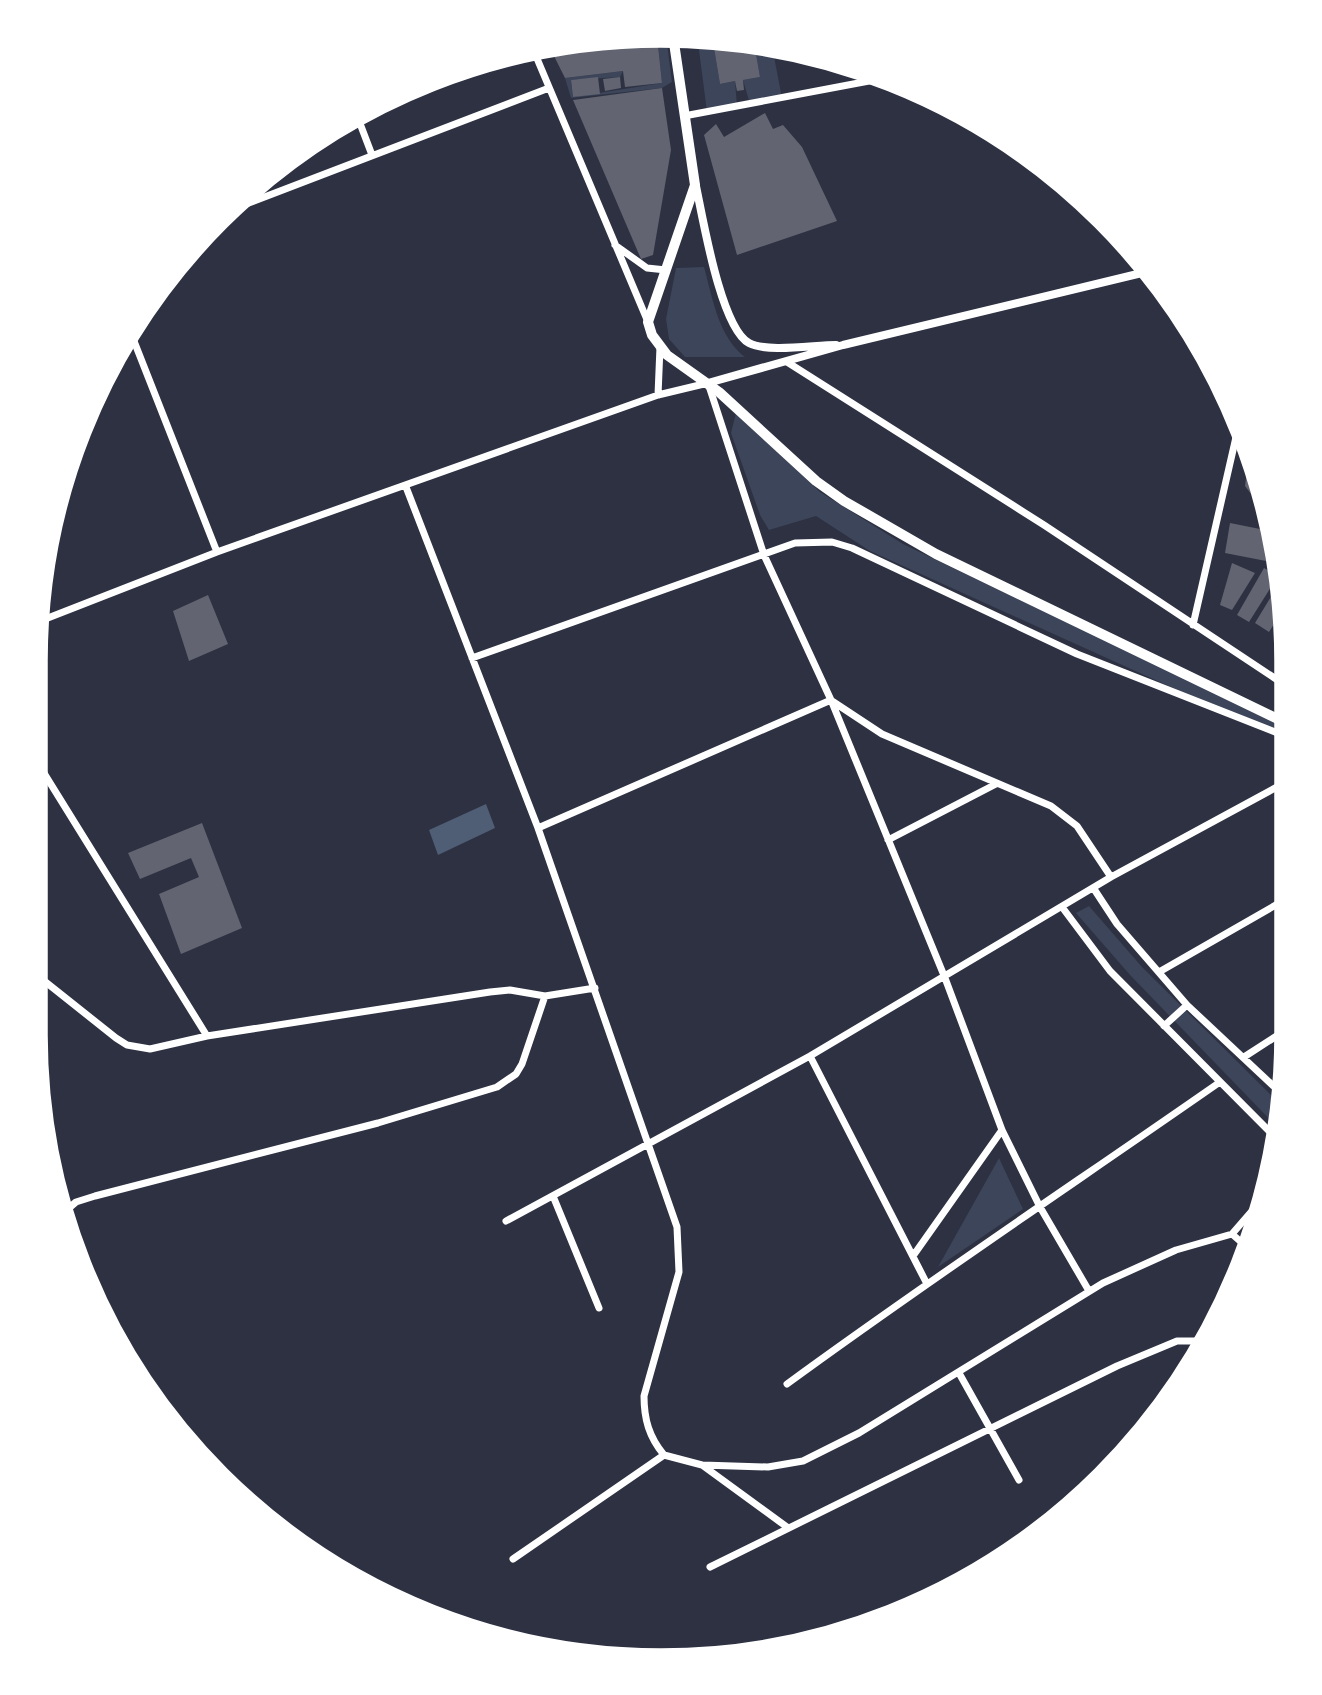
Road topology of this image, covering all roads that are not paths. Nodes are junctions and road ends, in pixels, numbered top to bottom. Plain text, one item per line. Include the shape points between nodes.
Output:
1 (674, 46) edge
2 (537, 58) edge
3 (868, 81) edge
4 (549, 88) junction
5 (683, 116) junction
6 (360, 124) edge
7 (372, 155) junction
8 (695, 185) junction
9 (255, 198) edge
10 (613, 244) junction
11 (666, 270) junction
12 (1139, 274) edge
13 (648, 322) junction
14 (135, 342) edge
15 (842, 345) junction
16 (660, 347) junction
17 (787, 362) junction
18 (708, 383) junction
19 (658, 395) junction
20 (1235, 440) edge
21 (406, 487) junction
22 (217, 552) junction
23 (764, 555) junction
24 (47, 618) edge
25 (1193, 625) junction
26 (472, 658) junction
27 (1276, 679) edge
28 (831, 700) junction
29 (1276, 718) edge
30 (1276, 732) edge
31 (46, 776) edge
32 (996, 784) junction
33 (1276, 787) edge
34 (538, 828) junction
35 (888, 840) junction
36 (1111, 877) junction
37 (1094, 888) junction
38 (1276, 905) edge
39 (1062, 907) junction
40 (1159, 972) junction
41 (945, 978) junction
42 (46, 982) edge
43 (596, 988) junction
44 (545, 996) junction
45 (1187, 1005) junction
46 (1164, 1026) junction
47 (207, 1036) junction
48 (1276, 1036) edge
49 (810, 1056) junction
50 (1244, 1057) junction
51 (1220, 1082) junction
52 (1274, 1087) edge
53 (1002, 1130) junction
54 (1269, 1131) edge
55 (648, 1144) junction
56 (553, 1196) junction
57 (70, 1207) edge
58 (1040, 1207) junction
59 (1250, 1214) edge
60 (506, 1221) dead end
61 (1232, 1234) junction
62 (1240, 1242) edge
63 (913, 1256) junction
64 (926, 1282) junction
65 (1089, 1291) junction
66 (599, 1308) dead end
67 (1195, 1340) edge
68 (959, 1373) junction
69 (787, 1384) dead end
70 (991, 1430) junction
71 (664, 1455) junction
72 (702, 1465) junction
73 (1019, 1480) dead end
74 (787, 1527) junction
75 (513, 1559) dead end
76 (710, 1567) dead end

1 - 5 main road
2 - 4 street
3 - 5 street
4 - 7 street
4 - 10 street
5 - 8 main road
6 - 7 street
7 - 9 street
8 - 11 main road
8 - 15 street via 711,257 740,337 751,345 769,347
10 - 11 street via 647,268
10 - 13 street
11 - 13 main road
12 - 15 street
13 - 16 main road
14 - 22 street
15 - 17 street
16 - 18 main road
16 - 19 street
17 - 18 street
17 - 25 street
18 - 19 street
18 - 23 street
18 - 29 main road via 816,481 855,508 936,554
19 - 21 street
20 - 25 street
21 - 22 street
21 - 26 street
22 - 24 street
23 - 26 street
23 - 28 street
23 - 30 street via 814,540 852,548 1077,654
25 - 27 street
26 - 34 street
28 - 32 street via 882,734
28 - 34 street
28 - 35 street
31 - 47 street
32 - 35 street
32 - 36 street via 1065,815
33 - 36 street
34 - 43 street
35 - 41 street
36 - 37 street
37 - 39 street
37 - 40 street
38 - 40 street
39 - 41 street
39 - 46 street via 1110,971
40 - 45 street
41 - 49 street
41 - 53 street
42 - 47 street via 127,1045 150,1049
43 - 44 street
43 - 55 street
44 - 47 street via 490,992
44 - 57 street via 522,1064 497,1087 95,1196
45 - 46 street
45 - 50 street
46 - 51 street
48 - 50 street
49 - 55 street
49 - 63 street
50 - 52 street
51 - 54 street
51 - 58 street
53 - 58 street
53 - 63 street
55 - 56 street
55 - 71 street via 670,1201 679,1250 679,1272 644,1396 647,1425
56 - 60 street
56 - 66 street
58 - 64 street
58 - 65 street
59 - 61 street
61 - 62 street
61 - 65 street via 1176,1250
63 - 64 street
64 - 69 street
65 - 68 street
67 - 70 street via 1165,1345
68 - 70 street
68 - 72 street via 803,1461 768,1467
70 - 73 street
70 - 74 street
71 - 72 street
71 - 75 street
72 - 74 street
74 - 76 street

